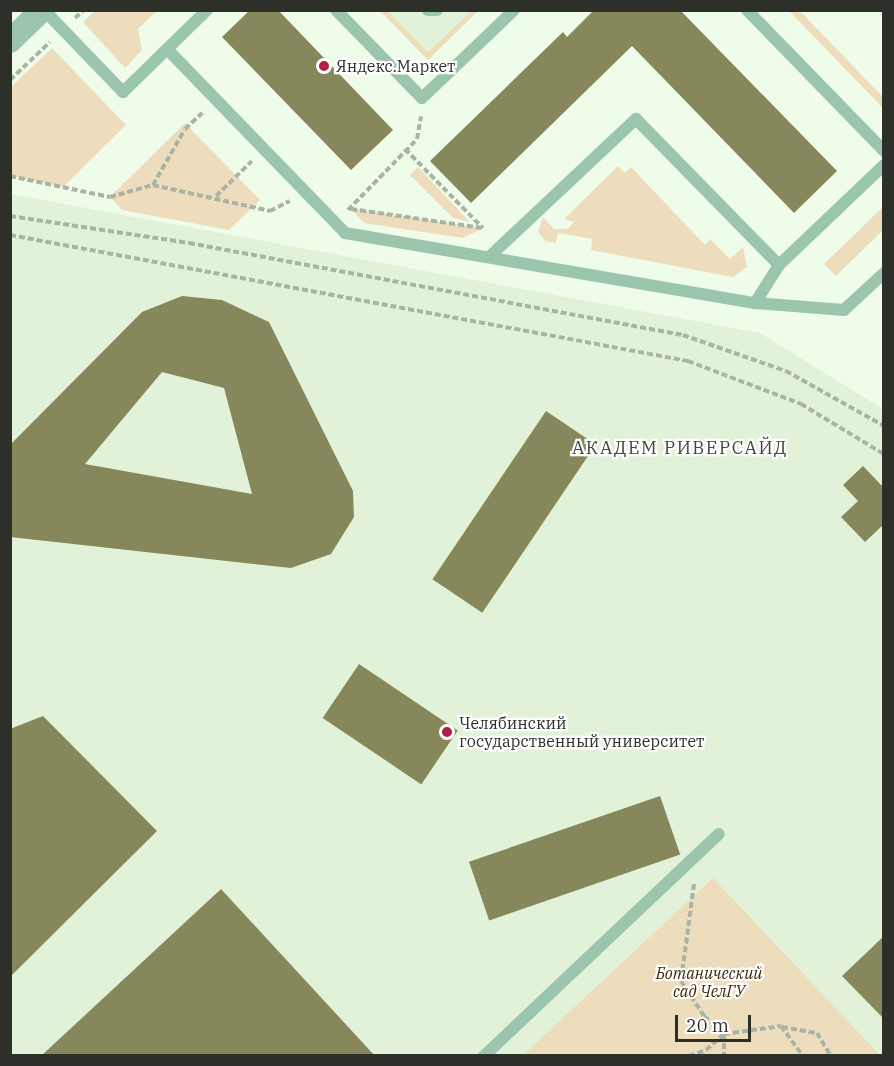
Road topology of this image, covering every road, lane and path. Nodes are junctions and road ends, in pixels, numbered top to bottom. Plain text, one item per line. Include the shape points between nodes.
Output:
1 (43, 10) edge
2 (84, 10) edge
3 (207, 10) edge
4 (336, 10) edge
5 (428, 10) edge
6 (436, 10) edge
7 (514, 10) edge
8 (747, 10) edge
9 (63, 30) junction
10 (10, 41) edge
11 (167, 49) junction
12 (10, 80) edge
13 (422, 98) junction
14 (216, 100) junction
15 (405, 148) junction
16 (264, 150) junction
17 (884, 151) edge
18 (884, 165) edge
19 (10, 176) edge
20 (153, 185) junction
21 (302, 189) junction
22 (216, 196) junction
23 (350, 208) junction
24 (10, 216) edge
25 (335, 222) junction
26 (10, 236) edge
27 (489, 257) junction
28 (779, 265) junction
29 (884, 273) edge
30 (755, 303) junction
31 (884, 426) edge
32 (884, 454) edge
33 (719, 834) dead end
34 (697, 855) junction
35 (781, 1026) junction
36 (724, 1034) junction
37 (706, 1050) junction
38 (484, 1056) edge
39 (689, 1056) edge
40 (704, 1056) edge
41 (724, 1056) edge
42 (803, 1056) edge
43 (831, 1056) edge

1 - 9 lane
1 - 10 street
2 - 9 path
3 - 11 lane
4 - 13 lane
5 - 6 lane
7 - 13 lane
8 - 17 lane
9 - 11 lane via 123,92
9 - 12 path
11 - 14 lane
13 - 15 path via 417,139
14 - 16 lane
14 - 20 path via 185,129
15 - 23 path
15 - 23 path via 483,228
16 - 21 lane
16 - 22 path
18 - 28 lane
19 - 20 path via 110,197
20 - 22 path
21 - 22 path via 281,210 270,211
21 - 25 lane
23 - 25 path
24 - 31 path via 189,243 683,335 786,371
25 - 27 lane via 345,233
26 - 32 path via 688,360 801,404
27 - 28 lane via 636,119
27 - 30 lane
28 - 30 lane
29 - 30 lane via 844,310
33 - 34 lane
34 - 36 path via 681,981 704,1016
34 - 38 lane
35 - 36 path
35 - 42 path
35 - 43 path via 817,1033
36 - 37 path
36 - 41 path
37 - 39 path
37 - 40 path

